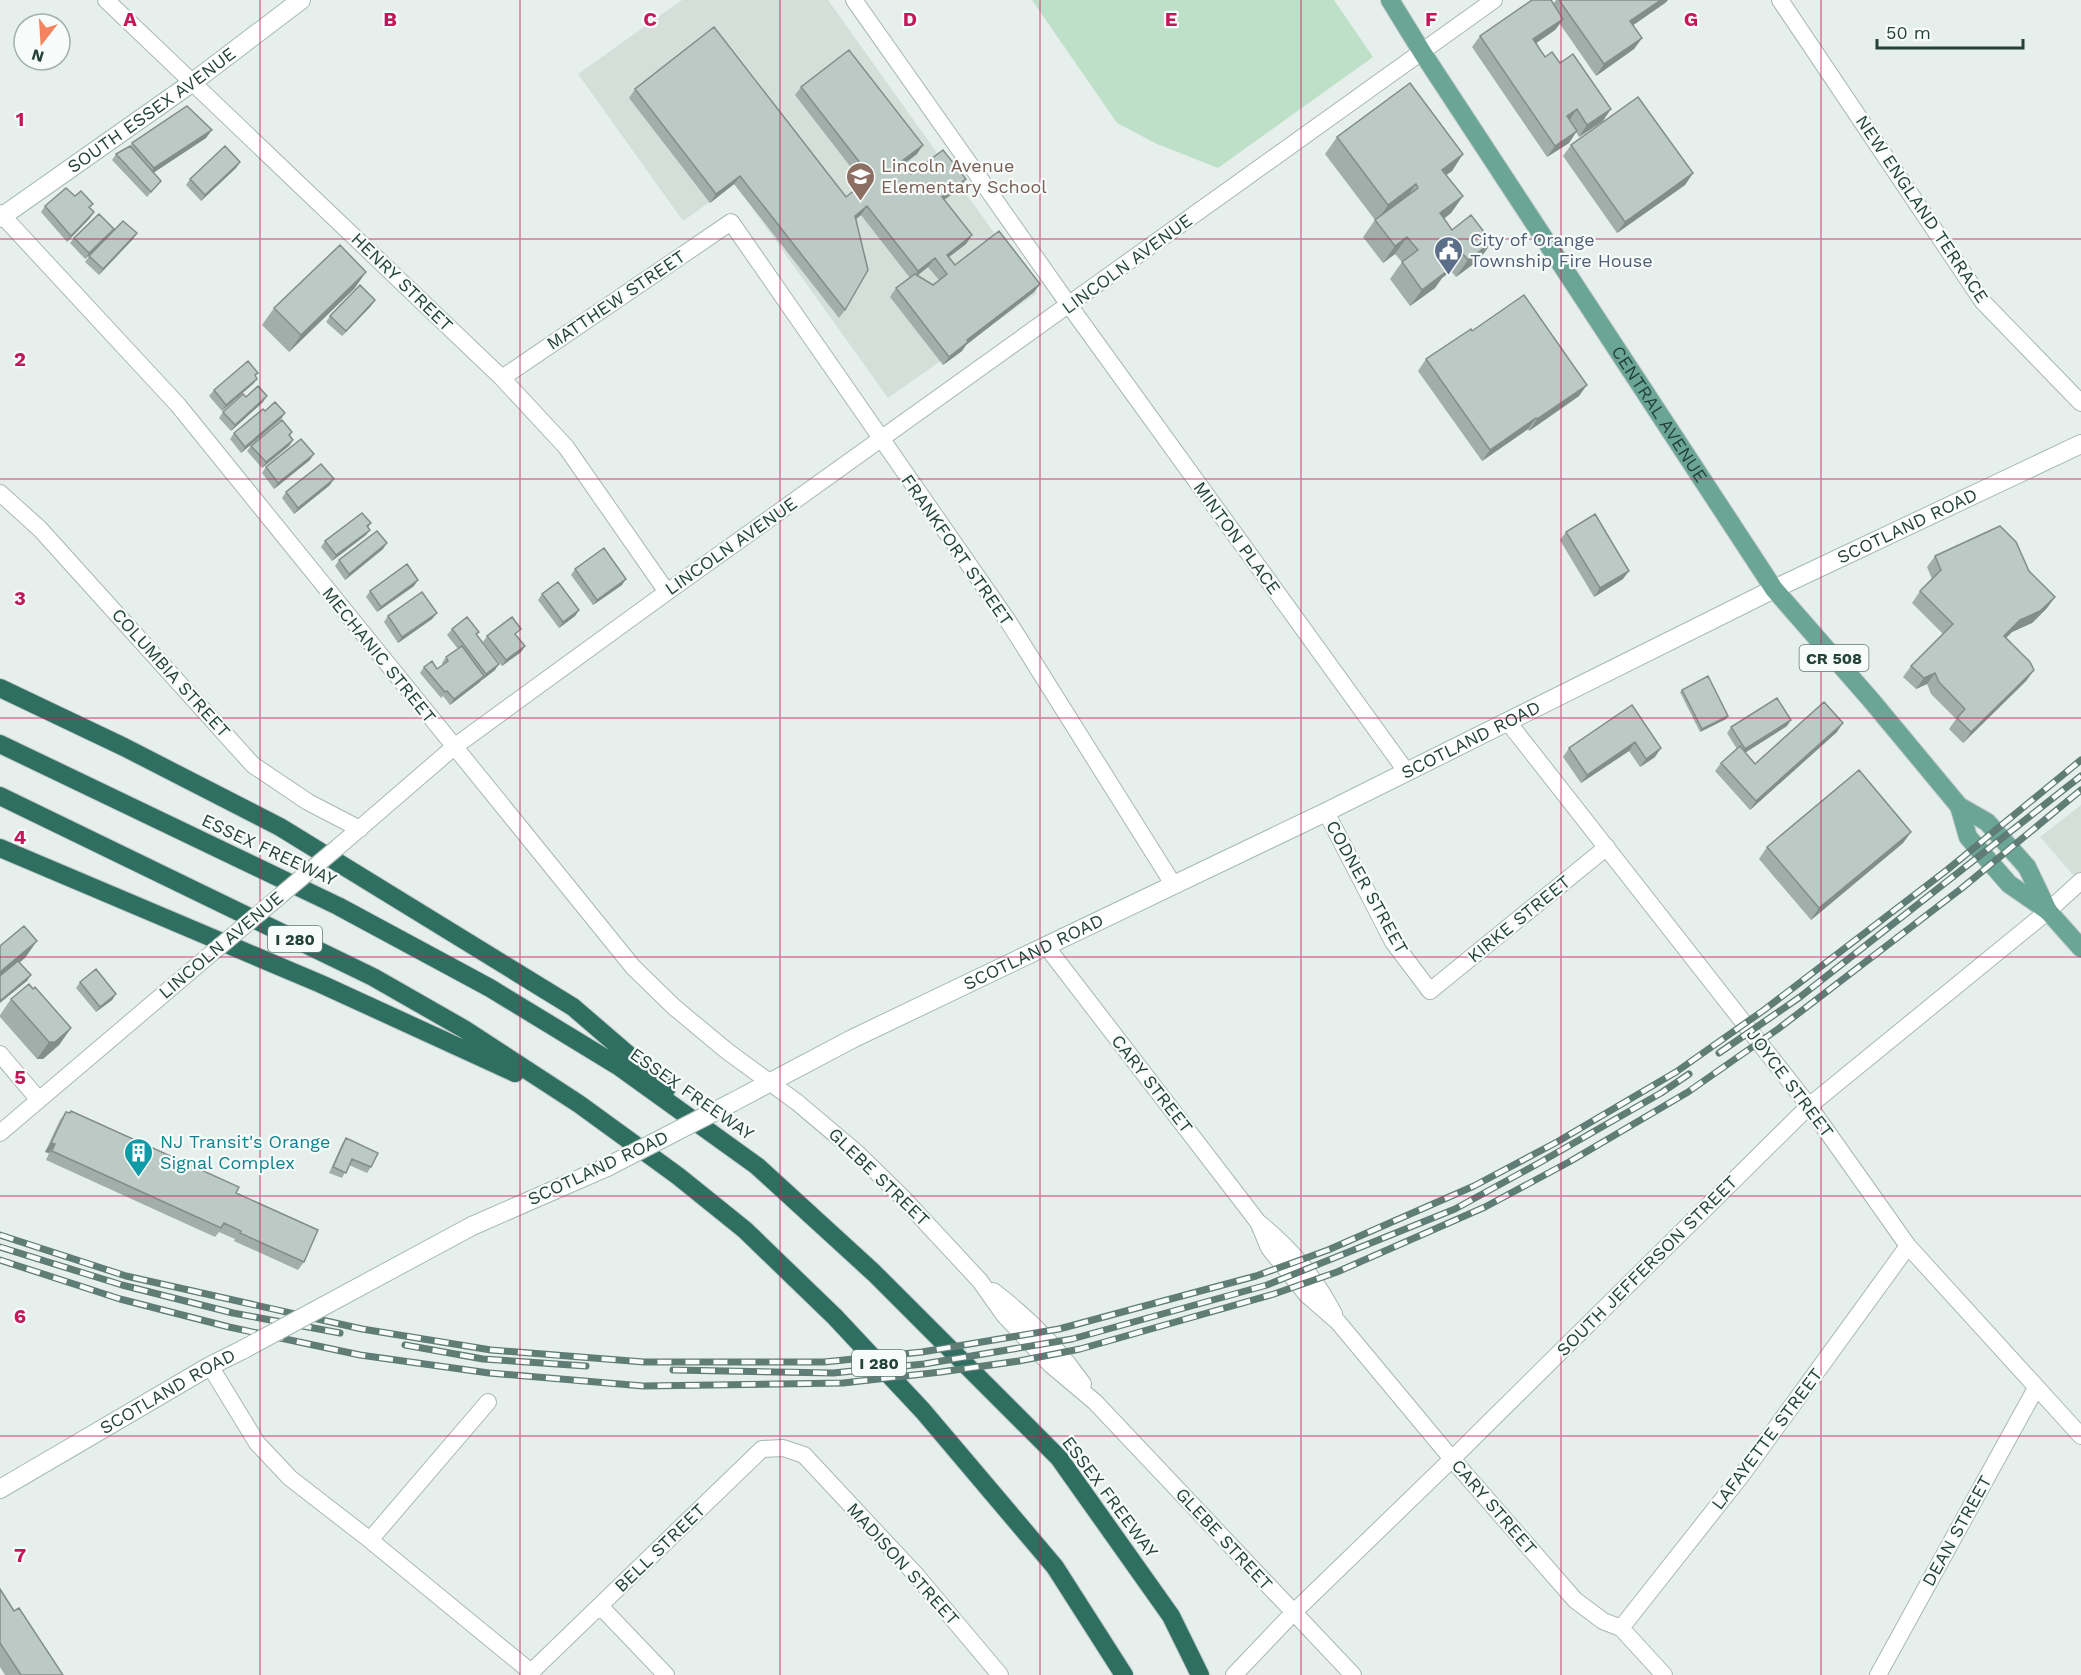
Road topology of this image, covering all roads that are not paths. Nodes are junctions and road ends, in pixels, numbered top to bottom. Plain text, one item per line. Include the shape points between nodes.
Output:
1 (106, 0) edge
2 (301, 0) edge
3 (854, 0) edge
4 (1390, 0) edge
5 (1494, 0) edge
6 (1780, 0) edge
7 (1422, 52) junction
8 (193, 82) junction
9 (1, 216) edge
10 (731, 222) joint
11 (1069, 305) junction
12 (502, 378) junction
13 (2081, 403) edge
14 (881, 440) junction
15 (2081, 444) edge
16 (0, 493) edge
17 (1774, 590) junction
18 (667, 592) junction
19 (0, 688) edge
20 (1508, 722) junction
21 (0, 744) edge
22 (454, 747) junction
23 (1406, 771) junction
24 (0, 796) edge
25 (1326, 812) junction
26 (360, 829) junction
27 (1607, 847) junction
28 (0, 848) edge
29 (2081, 880) edge
30 (1173, 884) junction
31 (2048, 911) junction
32 (1046, 946) junction
33 (2081, 948) edge
34 (1430, 991) joint
35 (0, 1054) edge
36 (770, 1082) junction
37 (39, 1100) junction
38 (579, 1104) junction
39 (1809, 1106) junction
40 (0, 1133) edge
41 (757, 1166) junction
42 (1908, 1246) junction
43 (210, 1366) junction
44 (2036, 1388) junction
45 (488, 1402) dead end
46 (2081, 1436) edge
47 (804, 1455) joint
48 (1452, 1459) junction
49 (0, 1489) edge
50 (370, 1540) junction
51 (600, 1606) junction
52 (1294, 1612) junction
53 (1621, 1628) junction
54 (529, 1674) edge
55 (1235, 1674) edge
56 (666, 1675) edge
57 (1000, 1675) edge
58 (1124, 1675) edge
59 (1200, 1675) edge
60 (1353, 1675) edge
61 (1664, 1675) edge
62 (1878, 1675) edge

1 - 8 street, HENRY STREET
2 - 8 main road, SOUTH ESSEX AVENUE
3 - 11 street, MINTON PLACE
4 - 7 main road, CENTRAL AVENUE / CR 508
5 - 7 street, LINCOLN AVENUE
6 - 13 street, NEW ENGLAND TERRACE via 1983,302
7 - 11 street, LINCOLN AVENUE
7 - 17 main road, CENTRAL AVENUE / CR 508
8 - 9 main road, SOUTH ESSEX AVENUE
8 - 12 street, HENRY STREET
9 - 22 street, MECHANIC STREET via 178,405
10 - 12 street, MATTHEW STREET
10 - 14 street, FRANKFORT STREET
11 - 14 street, LINCOLN AVENUE
11 - 23 street, MINTON PLACE
12 - 18 street, HENRY STREET via 566,447
14 - 18 street, LINCOLN AVENUE
14 - 30 street, FRANKFORT STREET via 1008,621
15 - 17 main road, SCOTLAND ROAD
16 - 26 street, COLUMBIA STREET via 40,529 253,765 308,802
17 - 20 main road, SCOTLAND ROAD
17 - 31 main road, CENTRAL AVENUE / CR 508 via 1959,806 1968,837 2009,884
18 - 22 street, LINCOLN AVENUE
19 - 41 highway via 280,827 573,1007
20 - 23 main road, SCOTLAND ROAD
20 - 27 street, JOYCE STREET
21 - 41 highway, ESSEX FREEWAY / I 280 via 338,906 490,988 618,1066
22 - 26 street, LINCOLN AVENUE
22 - 36 street, MECHANIC STREET via 633,967 674,1007
23 - 25 main road, SCOTLAND ROAD
24 - 38 highway, I 280 via 373,977 464,1029
25 - 30 main road, SCOTLAND ROAD
25 - 34 street, CODNER STREET via 1393,942
26 - 37 street, LINCOLN AVENUE, bridge
27 - 34 street, KIRKE STREET
27 - 39 street, JOYCE STREET
28 - 38 highway via 321,984
29 - 31 street, SOUTH JEFFERSON STREET
30 - 32 main road, SCOTLAND ROAD
31 - 33 main road, CENTRAL AVENUE / CR 508
31 - 39 street, SOUTH JEFFERSON STREET
32 - 36 main road, SCOTLAND ROAD
32 - 48 street, CARY STREET via 1258,1222 1284,1243 1320,1289 1338,1323
35 - 37 street
36 - 43 main road, SCOTLAND ROAD, bridge via 608,1167 472,1226
36 - 52 street, GLEBE STREET via 856,1152 901,1196 980,1281 1004,1316 1051,1365 1095,1402
37 - 40 street, LINCOLN AVENUE
38 - 58 highway, I 280 via 745,1230 835,1317 923,1411 1055,1567
39 - 42 street, JOYCE STREET
39 - 48 street, SOUTH JEFFERSON STREET
41 - 59 highway, ESSEX FREEWAY / I 280 via 874,1273 1059,1458 1171,1616
42 - 44 street, JOYCE STREET
42 - 53 street, LAFAYETTE STREET via 1741,1476
43 - 49 main road, SCOTLAND ROAD
43 - 50 street via 257,1443 290,1478
44 - 46 street, JOYCE STREET
44 - 62 street, DEAN STREET
45 - 50 street
47 - 51 street, BELL STREET via 783,1448 762,1449
47 - 57 street, MADISON STREET via 916,1575
48 - 52 street, SOUTH JEFFERSON STREET
48 - 53 street, CARY STREET via 1575,1600 1603,1621
50 - 54 street
51 - 54 street, BELL STREET
51 - 56 street
52 - 55 street, SOUTH JEFFERSON STREET
52 - 60 street, GLEBE STREET
53 - 61 street, CARY STREET

